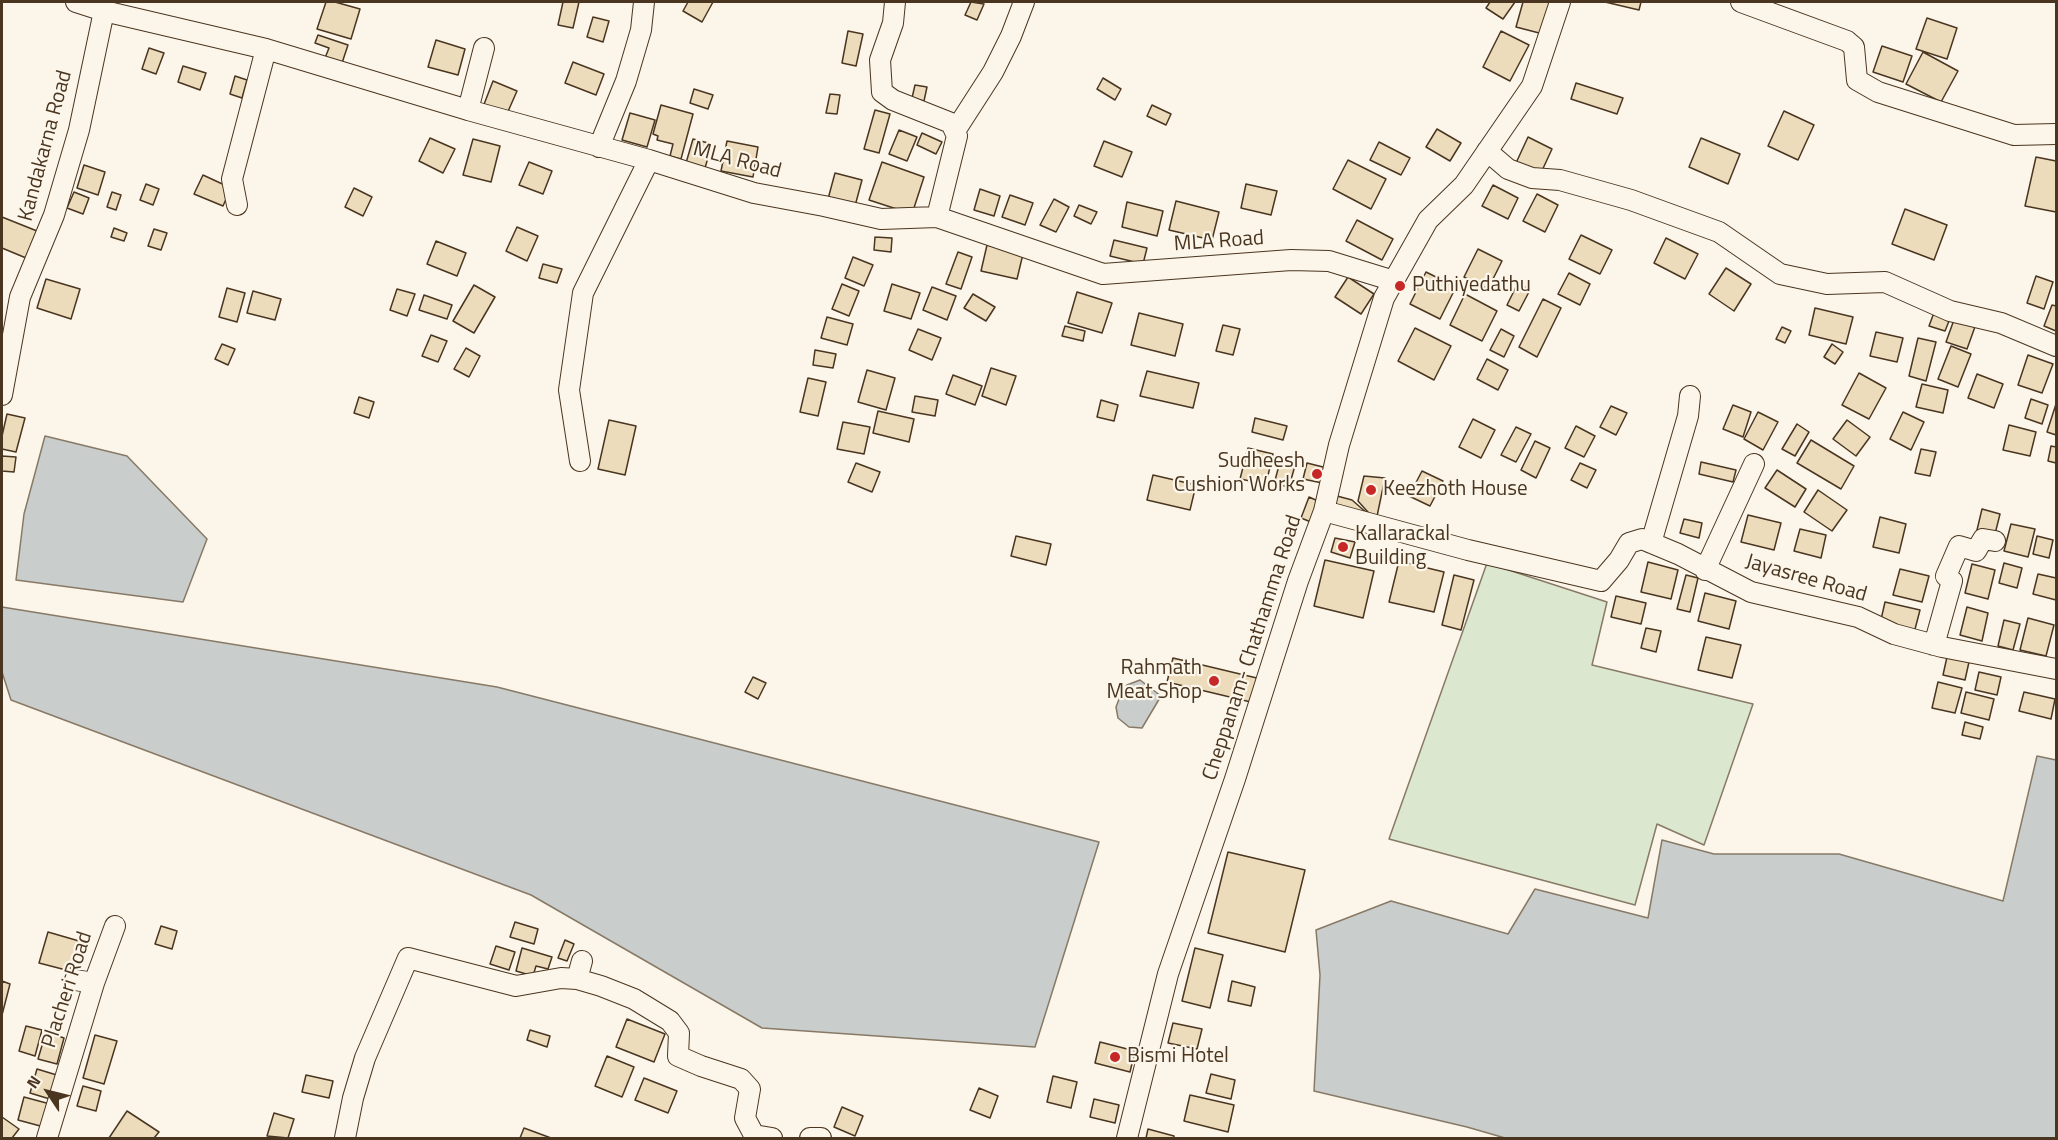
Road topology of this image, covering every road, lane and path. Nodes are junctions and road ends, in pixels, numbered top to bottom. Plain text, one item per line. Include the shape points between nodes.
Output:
1 (76, 2) edge
2 (644, 2) edge
3 (895, 2) edge
4 (1024, 2) edge
5 (1560, 2) edge
6 (1742, 2) edge
7 (104, 11) junction
8 (484, 48) dead end
9 (266, 49) junction
10 (468, 110) junction
11 (955, 131) junction
12 (2056, 134) edge
13 (599, 147) junction
14 (1487, 151) junction
15 (649, 160) junction
16 (237, 206) dead end
17 (937, 216) junction
18 (1394, 281) junction
19 (2056, 346) edge
20 (2, 395) edge
21 (1690, 396) dead end
22 (580, 461) dead end
23 (1754, 464) dead end
24 (1324, 511) junction
25 (1995, 541) dead end
26 (1651, 543) junction
27 (1705, 570) junction
28 (1934, 645) junction
29 (2056, 669) edge
30 (115, 926) dead end
31 (48, 1138) edge
32 (345, 1138) edge
33 (772, 1138) edge
34 (810, 1138) edge
35 (821, 1138) edge
36 (1127, 1138) edge

1 - 7 street, MLA Road
2 - 13 street via 641,30 626,81
3 - 11 street via 893,23 880,60 882,92 951,123
4 - 11 street via 993,72
5 - 14 street, Cheppanam- Chathamma Road via 1532,86
6 - 12 street via 1847,41 1854,47 1857,80 1878,92 2014,135
7 - 9 street, MLA Road
7 - 20 street, Kandakarna Road via 79,130 54,214 20,297
8 - 10 street
9 - 10 street, MLA Road
9 - 16 street via 232,179
10 - 13 street, MLA Road
11 - 17 street
13 - 15 street, MLA Road
14 - 18 street, Cheppanam- Chathamma Road via 1464,185 1428,220
14 - 19 street via 1508,169 1532,178 1560,180 1631,200 1719,232 1780,274 1827,284 1885,282 1950,311 2001,323
15 - 17 street, MLA Road via 754,194 881,219
15 - 22 street via 583,294 569,390
17 - 18 street, MLA Road via 1103,274 1291,260 1329,261
18 - 24 street, Cheppanam- Chathamma Road via 1384,298 1339,445
21 - 26 street via 1688,416
23 - 27 street
24 - 26 street via 1601,581 1629,543 1642,538
24 - 36 street, Cheppanam- Chathamma Road via 1168,974
25 - 28 street via 1983,539 1976,551 1959,546 1946,576 1952,581
26 - 27 street, Jayasree Road
27 - 28 street, Jayasree Road via 1750,592 1858,617 1894,634
28 - 29 street, Jayasree Road
30 - 31 street, Placheri Road via 84,981
32 - 33 street via 364,1058 408,958 516,986 561,978 579,970 601,986 634,999 670,1021 679,1033 678,1056 741,1079 750,1089 745,1118 754,1135
34 - 35 street

